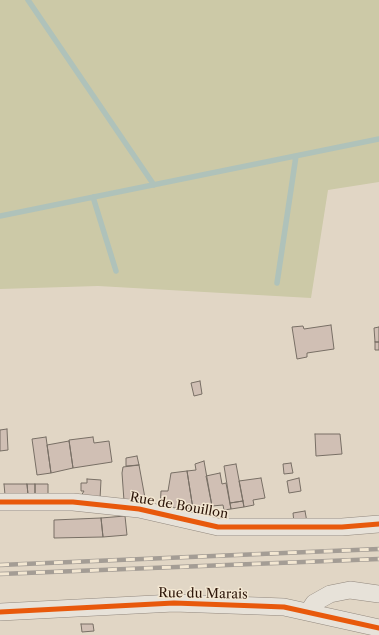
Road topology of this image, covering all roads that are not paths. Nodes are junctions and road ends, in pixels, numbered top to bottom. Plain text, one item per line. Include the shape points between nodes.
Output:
1 (0, 502) edge
2 (379, 524) edge
3 (379, 594) edge
4 (0, 612) edge
5 (308, 612) junction
6 (379, 628) edge

1 - 2 street, Rue de Bouillon via 73,502 139,510 218,527 342,527
3 - 5 street via 350,590 330,594 314,604
4 - 5 street, Rue du Marais via 174,603 284,607
5 - 6 street, Rue du Marais

